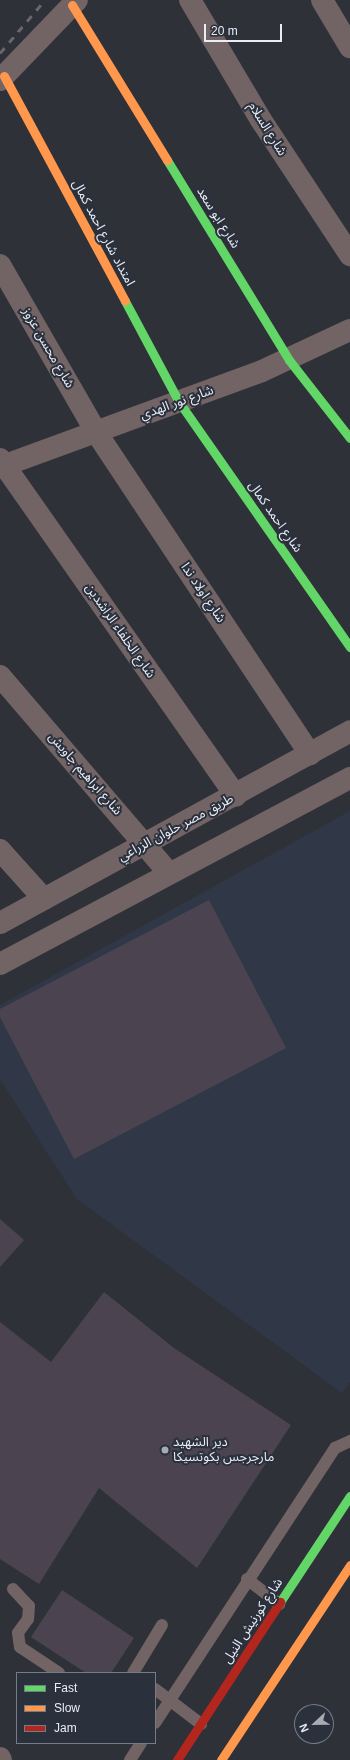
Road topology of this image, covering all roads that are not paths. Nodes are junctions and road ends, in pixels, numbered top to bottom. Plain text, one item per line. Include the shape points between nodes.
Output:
1 (190, 0) edge
2 (322, 0) edge
3 (74, 3) edge
4 (350, 47) edge
5 (2, 78) edge
6 (350, 255) edge
7 (0, 265) edge
8 (350, 330) edge
9 (290, 360) junction
10 (179, 402) junction
11 (96, 432) junction
12 (350, 438) edge
13 (1, 464) edge
14 (350, 647) edge
15 (0, 676) edge
16 (350, 731) edge
17 (310, 754) junction
18 (350, 778) edge
19 (236, 796) junction
20 (145, 844) junction
21 (0, 850) edge
22 (169, 873) junction
23 (44, 899) junction
24 (0, 923) edge
25 (0, 964) edge
26 (350, 1440) edge
27 (350, 1496) edge
28 (350, 1565) edge
29 (247, 1580) junction
30 (13, 1589) dead end
31 (280, 1604) junction
32 (162, 1625) dead end
33 (58, 1672) edge
34 (135, 1672) edge
35 (156, 1690) edge
36 (171, 1701) junction
37 (156, 1722) edge
38 (201, 1724) junction
39 (140, 1744) edge
40 (130, 1760) edge
41 (177, 1760) edge
42 (221, 1760) edge

1 - 6 street, شارع السلام via 261,120
2 - 4 street
3 - 5 street
3 - 9 main road, شارع ابو سعد
5 - 10 main road, امتداد شارع احمد كمال
7 - 11 street, شارع محسن عزوز
8 - 9 street, شارع نور الهدي
9 - 10 street, شارع نور الهدي
9 - 12 main road, شارع ابو سعد
10 - 11 street, شارع نور الهدي
10 - 14 main road, شارع احمد كمال
11 - 13 street, شارع نور الهدي
11 - 17 street, شارع اولاد ندا
13 - 19 street, شارع الخلفاء الراشدين
15 - 20 street, شارع ابراهيم جاويش
16 - 17 street, طريق مصر حلوان الزراعي
17 - 19 street, طريق مصر حلوان الزراعي
18 - 22 street
19 - 20 street, طريق مصر حلوان الزراعي
20 - 22 street, شارع ابراهيم جاويش
20 - 23 street, طريق مصر حلوان الزراعي
21 - 23 street
22 - 25 street
23 - 24 street, طريق مصر حلوان الزراعي
26 - 29 lane via 335,1448
27 - 31 main road, شارع كورنيش النيل
28 - 42 main road
29 - 31 lane
29 - 36 lane
30 - 33 lane via 29,1606 28,1619 18,1634 20,1647
31 - 38 main road, شارع كورنيش النيل
32 - 34 lane
35 - 36 lane
36 - 37 lane
36 - 38 lane
38 - 41 main road, شارع كورنيش النيل
39 - 40 lane

